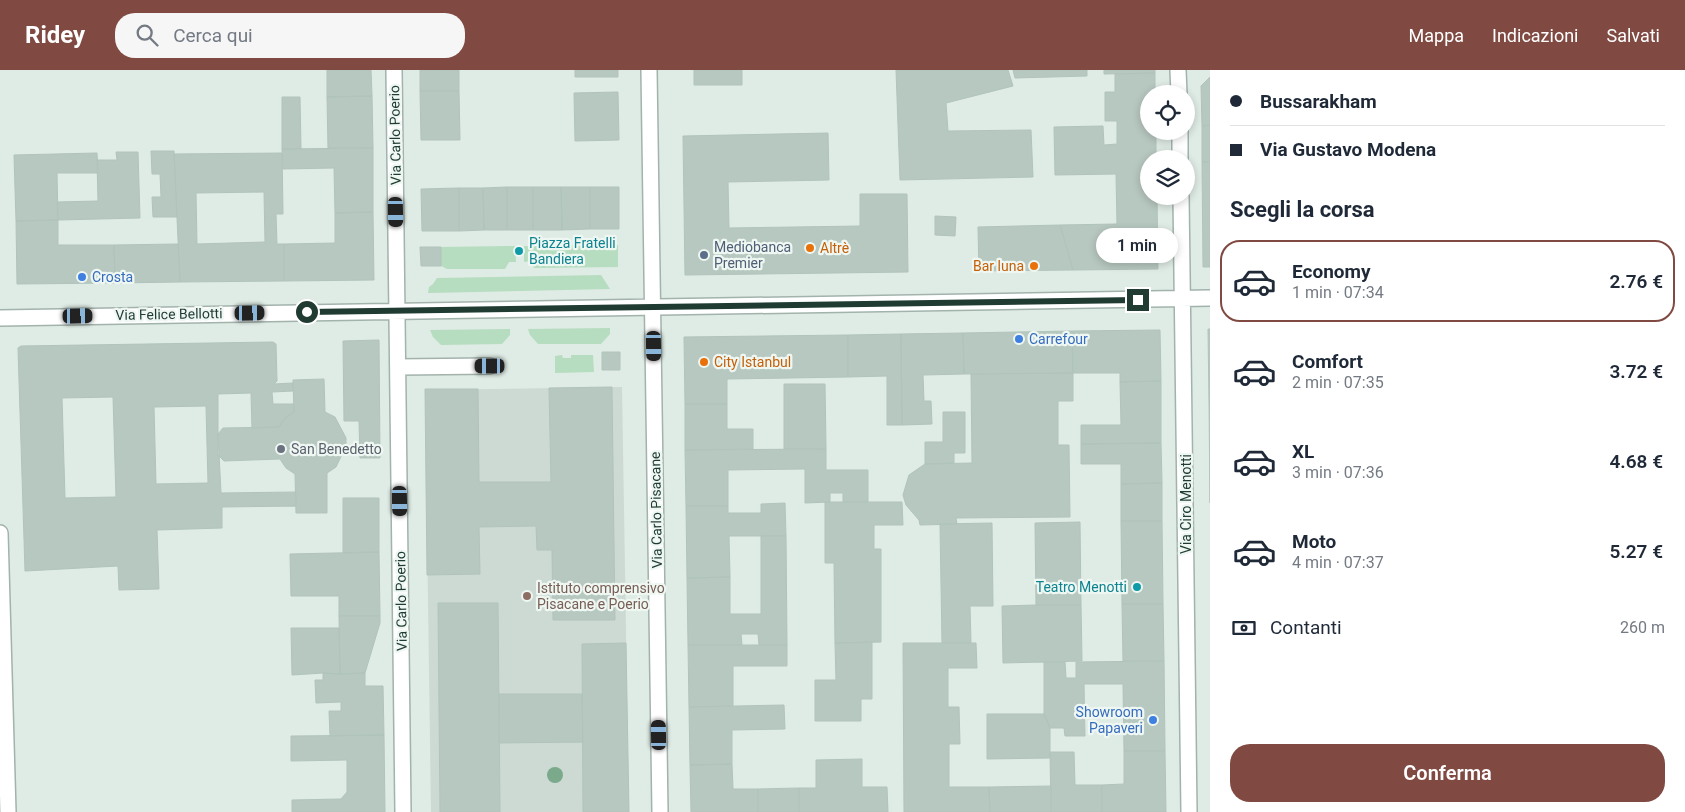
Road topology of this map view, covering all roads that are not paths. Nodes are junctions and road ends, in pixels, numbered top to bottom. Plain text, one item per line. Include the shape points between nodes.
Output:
1 (394, 70) edge
2 (649, 70) edge
3 (1178, 70) edge
4 (1179, 85) edge
5 (1182, 205) edge
6 (1210, 298) edge
7 (1184, 299) junction
8 (653, 307) junction
9 (398, 310) junction
10 (0, 318) edge
11 (398, 366) junction
12 (490, 366) dead end
13 (0, 533) edge
14 (8, 812) edge
15 (403, 812) edge
16 (660, 812) edge
17 (1189, 812) edge

1 - 9 street, Via Carlo Poerio
2 - 8 street
3 - 4 street
5 - 7 street, Via Ciro Menotti
6 - 7 street
7 - 8 street
7 - 17 street, Via Ciro Menotti
8 - 9 street
8 - 16 street, Via Carlo Pisacane
9 - 10 street, Via Felice Bellotti
9 - 11 street
11 - 12 street
11 - 15 street, Via Carlo Poerio
13 - 14 street

